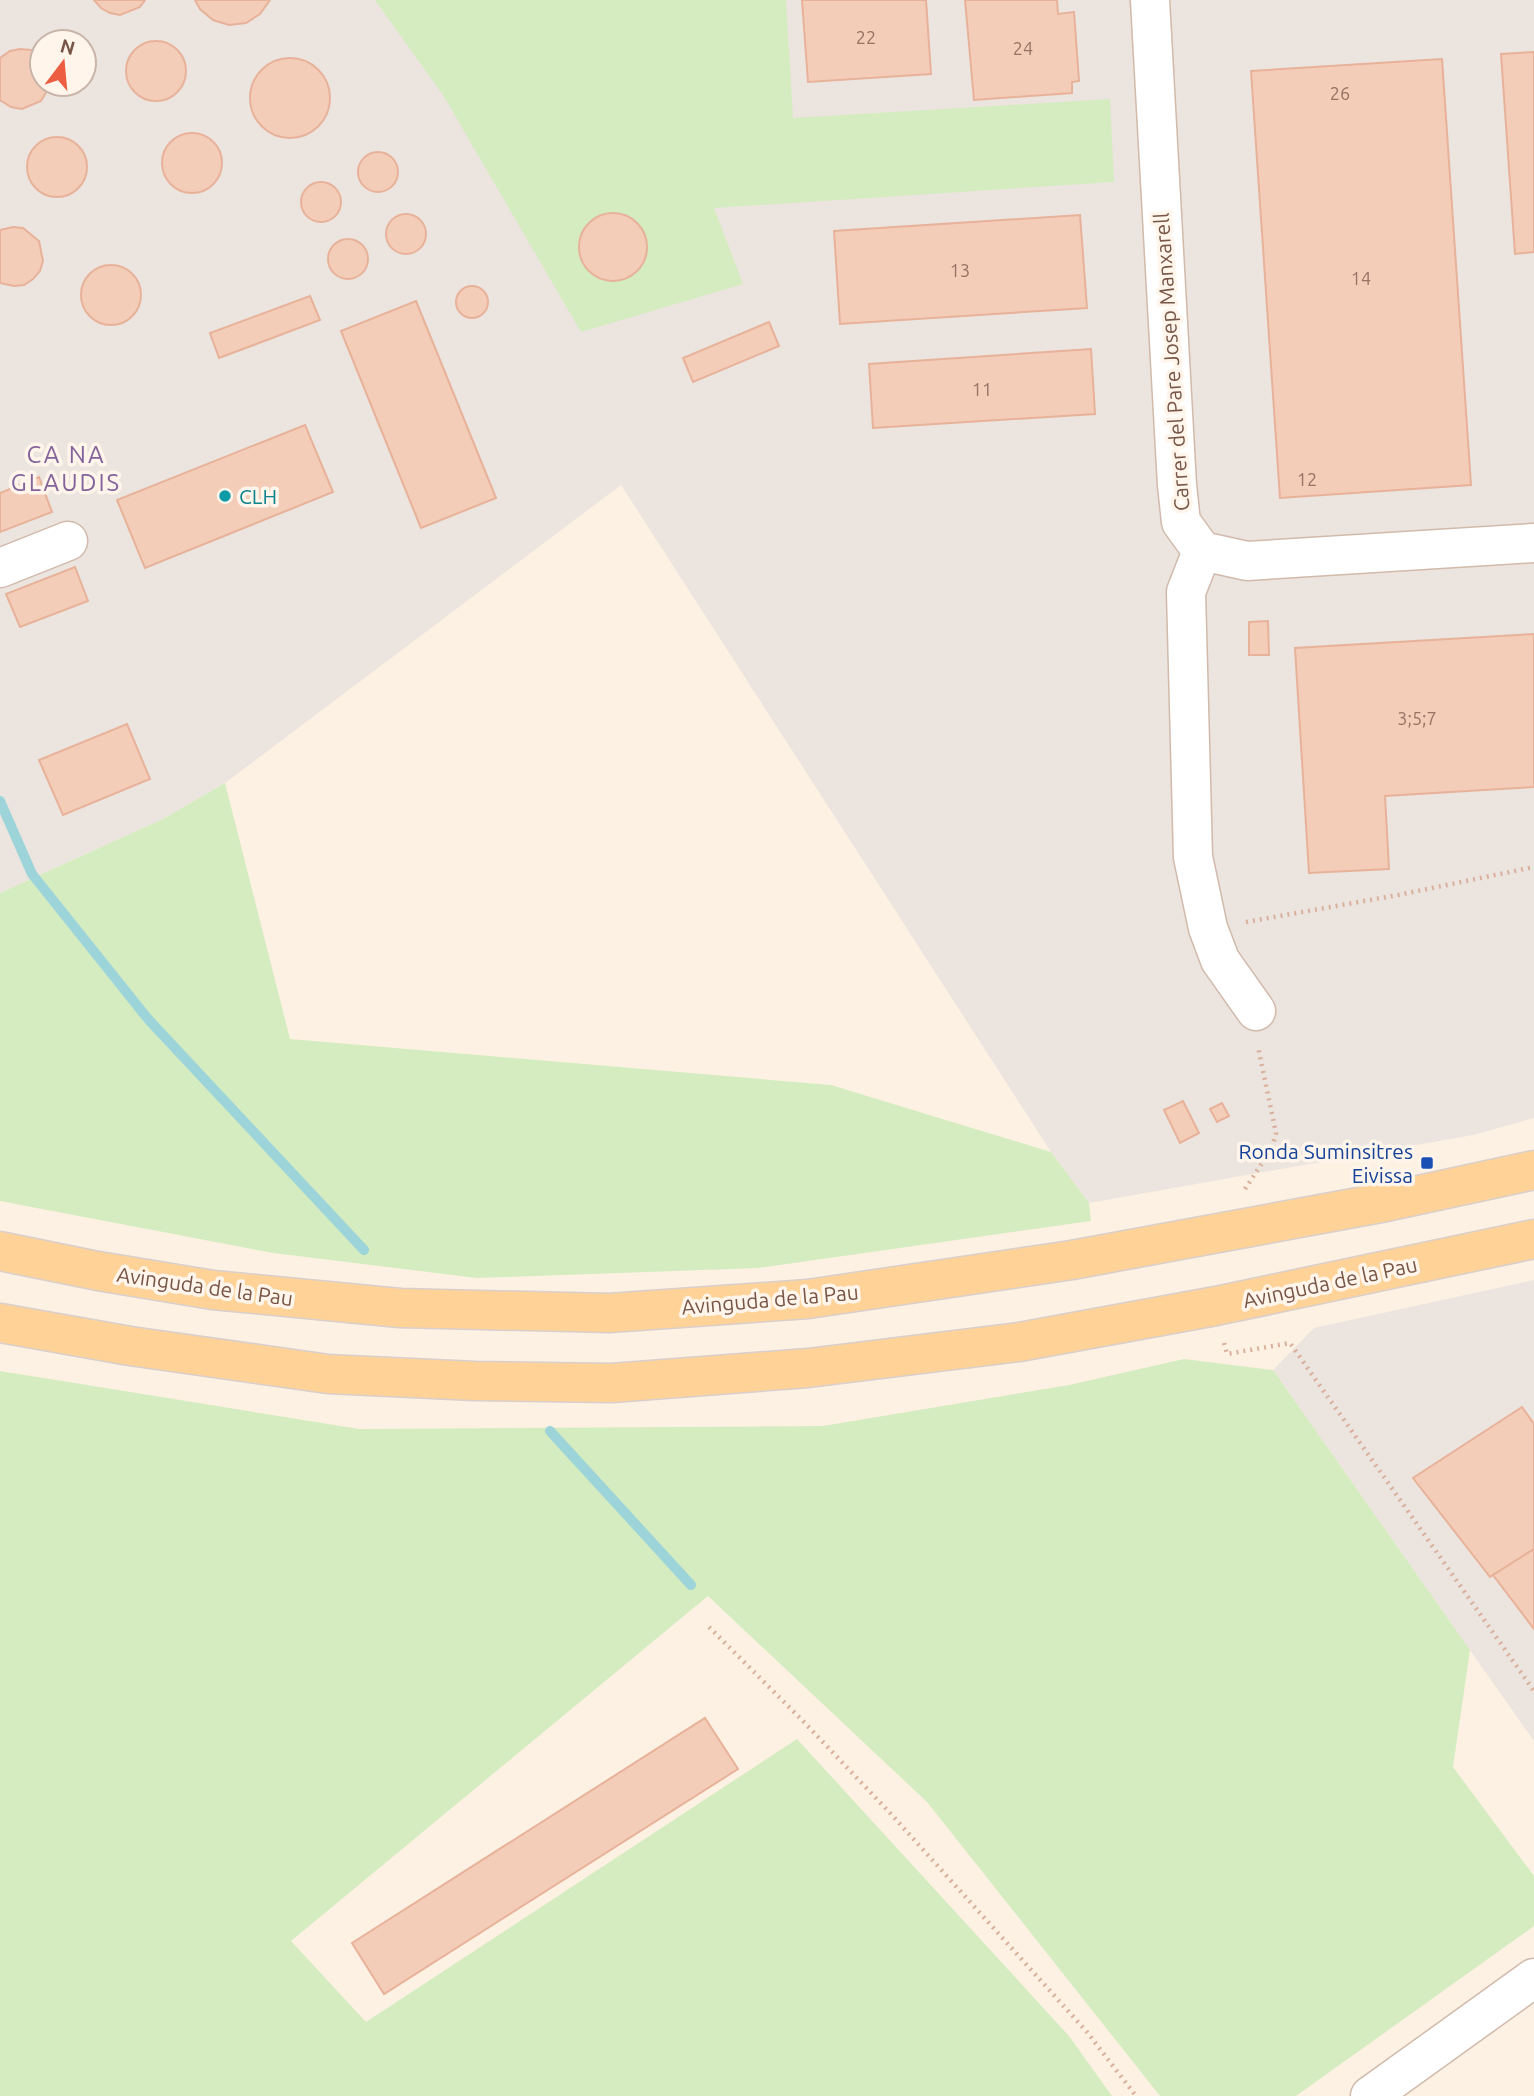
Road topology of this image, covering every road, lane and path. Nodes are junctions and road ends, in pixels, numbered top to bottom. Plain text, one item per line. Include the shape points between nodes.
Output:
1 (1150, 0) edge
2 (68, 541) dead end
3 (1534, 543) edge
4 (1202, 551) junction
5 (0, 568) edge
6 (1534, 867) edge
7 (1208, 928) junction
8 (1253, 1024) joint
9 (1534, 1170) edge
10 (1246, 1228) junction
11 (1534, 1239) edge
12 (0, 1251) edge
13 (1216, 1306) junction
14 (0, 1323) edge
15 (709, 1627) dead end
16 (1534, 1691) edge
17 (1534, 1978) edge
18 (1136, 2096) edge
19 (1370, 2096) edge

1 - 4 street, Carrer del Pare Josep Manxarell via 1177,485 1181,522
2 - 5 street
3 - 4 street via 1247,561
4 - 7 street via 1186,592 1193,857
6 - 7 path
7 - 8 street
8 - 10 path via 1276,1133 1241,1195
9 - 10 main road, Avinguda de la Pau
10 - 12 main road, Avinguda de la Pau via 1072,1260 808,1299 609,1313 400,1308 213,1290
11 - 13 main road, Avinguda de la Pau
13 - 14 main road, Avinguda de la Pau via 1006,1343 808,1368 612,1383 328,1374
13 - 16 path via 1227,1354 1290,1342
15 - 18 path via 901,1824 1087,2032
17 - 19 street

